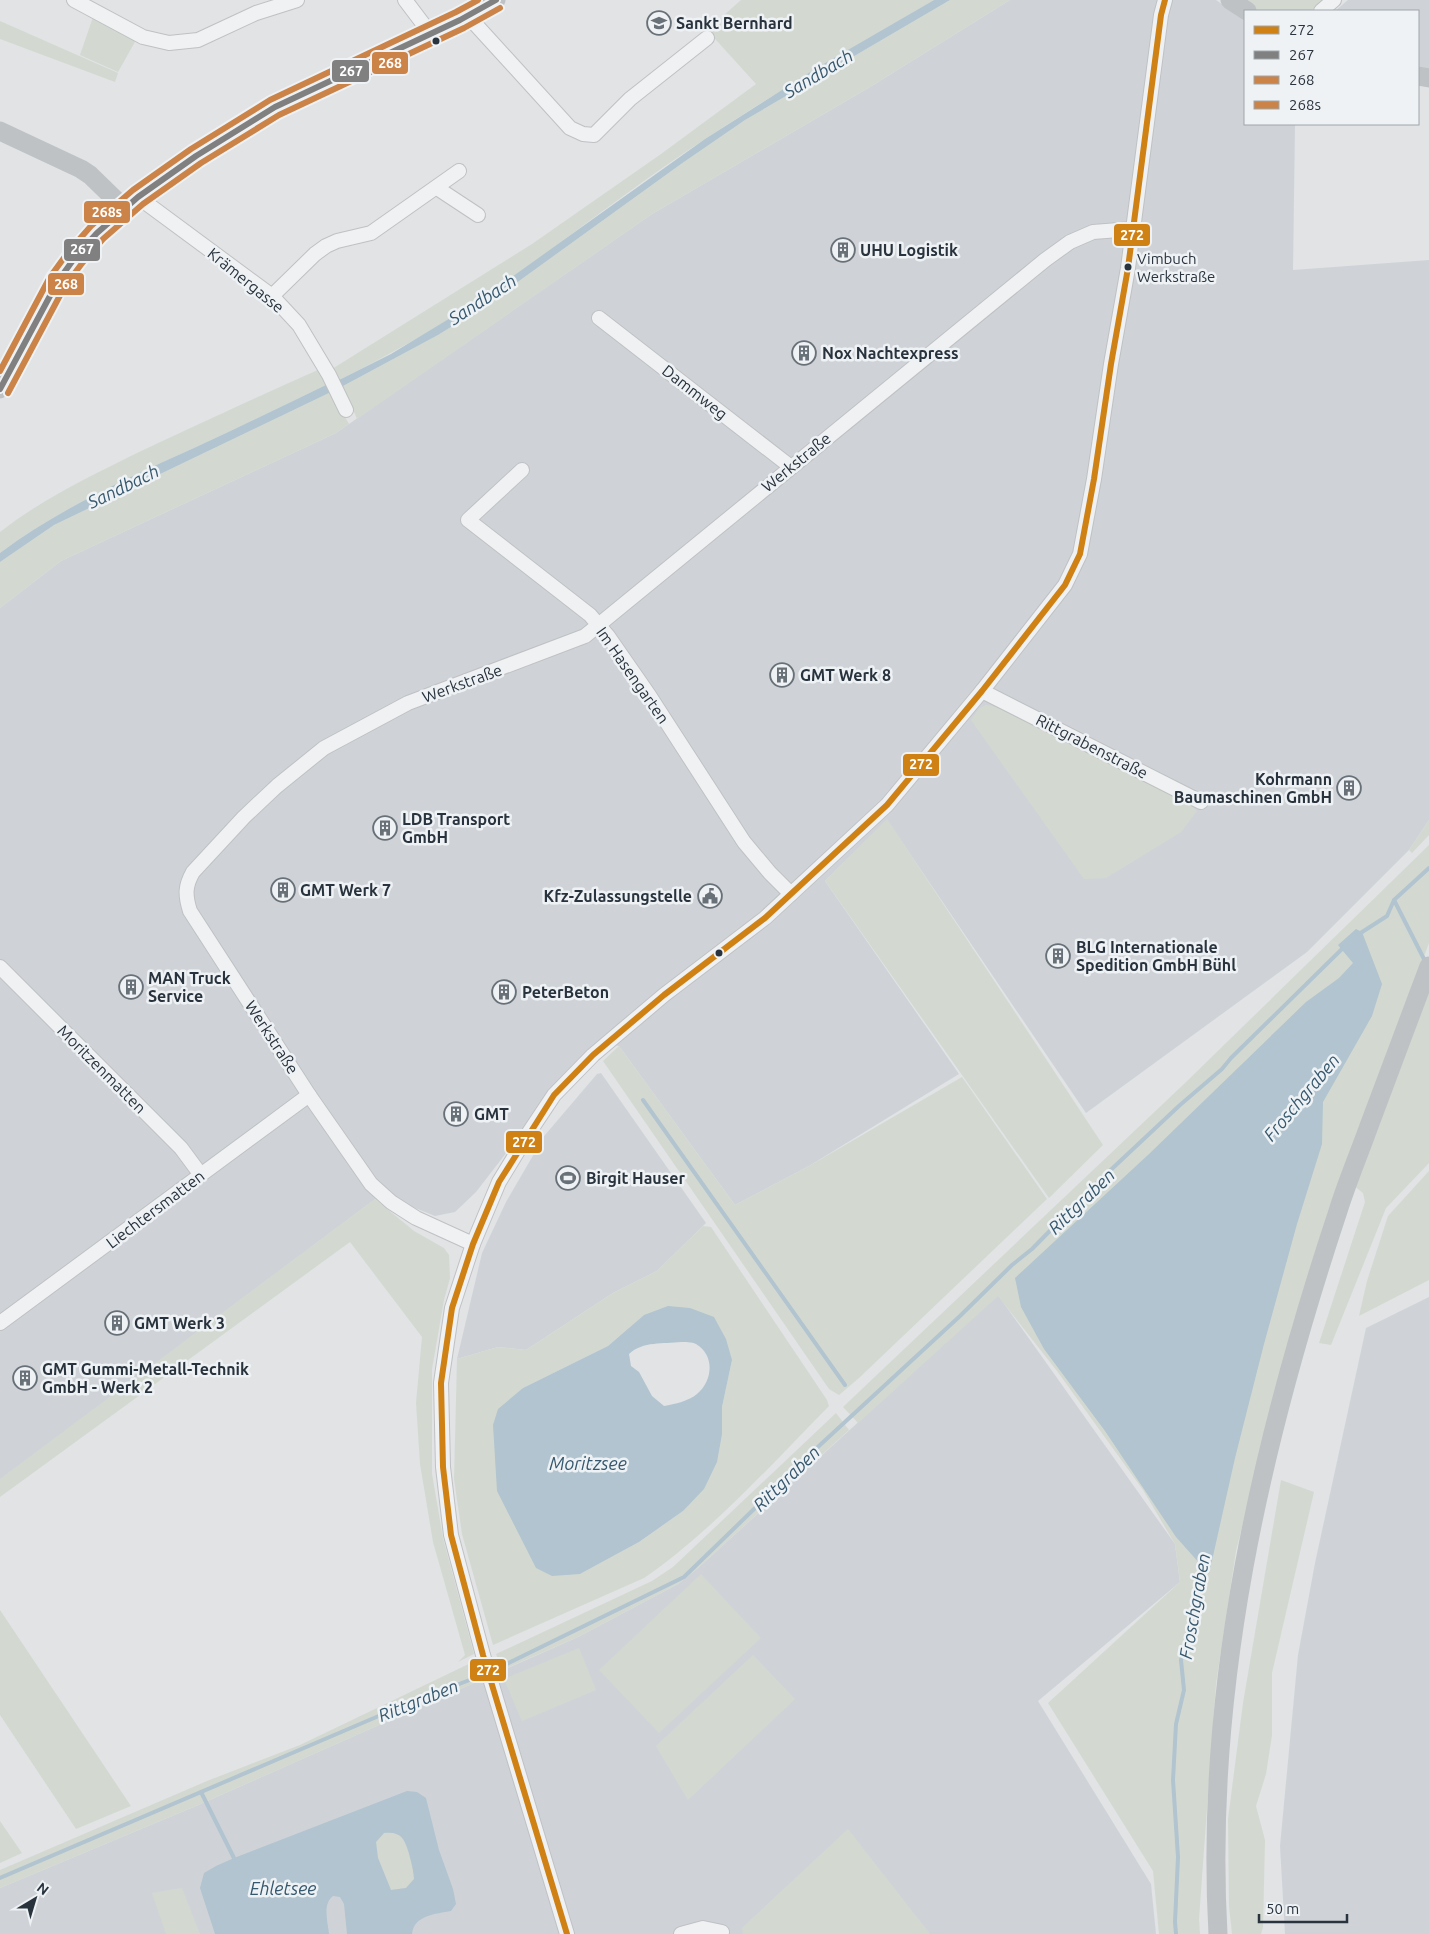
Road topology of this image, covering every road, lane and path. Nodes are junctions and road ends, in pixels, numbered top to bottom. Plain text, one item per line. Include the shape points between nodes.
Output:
1 (74, 0) edge
2 (297, 0) edge
3 (405, 0) edge
4 (496, 0) edge
5 (1165, 0) edge
6 (1230, 0) edge
7 (1334, 0) edge
8 (1245, 10) edge
9 (1322, 10) edge
10 (467, 15) junction
11 (430, 33) junction
12 (707, 38) dead end
13 (0, 131) edge
14 (459, 171) dead end
15 (437, 188) junction
16 (131, 202) junction
17 (478, 215) dead end
18 (1132, 229) junction
19 (272, 296) junction
20 (599, 318) dead end
21 (0, 389) edge
22 (346, 410) dead end
23 (790, 467) junction
24 (522, 470) dead end
25 (600, 626) junction
26 (982, 691) junction
27 (1201, 802) dead end
28 (791, 894) junction
29 (1429, 966) edge
30 (0, 967) edge
31 (309, 1095) junction
32 (201, 1174) junction
33 (473, 1244) junction
34 (0, 1323) edge
35 (722, 1932) dead end
36 (567, 1934) edge
37 (681, 1934) edge
38 (1218, 1934) edge

1 - 2 street via 143,37 169,43 198,40 256,13
3 - 11 street
4 - 10 main road
5 - 18 street via 1160,15
6 - 8 main road
7 - 9 street
10 - 11 main road
10 - 12 street via 570,128 583,134 594,135 630,99
11 - 16 main road via 275,107 168,174
13 - 16 main road via 81,169
14 - 15 street
15 - 17 street
15 - 19 street via 371,233 326,246
16 - 19 street, Krämergasse
16 - 21 main road via 97,233 58,281
18 - 23 street, Werkstraße via 1093,232 1057,251
18 - 26 street via 1080,554 1065,585
19 - 22 street, Krämergasse via 299,325
20 - 23 street, Dammweg
23 - 25 street, Werkstraße
24 - 25 street, Im Hasengarten via 468,520
25 - 28 street, Im Hasengarten via 744,842
25 - 31 street, Werkstraße via 586,636 408,703 324,748 244,817 193,872 185,895 190,911
26 - 27 street, Rittgrabenstraße
26 - 28 street via 887,805
28 - 33 street via 765,918 642,1013 593,1055 554,1095 499,1182
29 - 38 main road via 1339,1208 1301,1328 1254,1515 1241,1584 1222,1729 1217,1820
30 - 32 street, Moritzenmatten via 181,1148
31 - 32 street, Liechtersmatten
31 - 33 street, Werkstraße via 371,1184 416,1218
32 - 34 street, Liechtersmatten
33 - 36 street via 452,1308 441,1383 442,1467 451,1535
35 - 37 street via 703,1928

